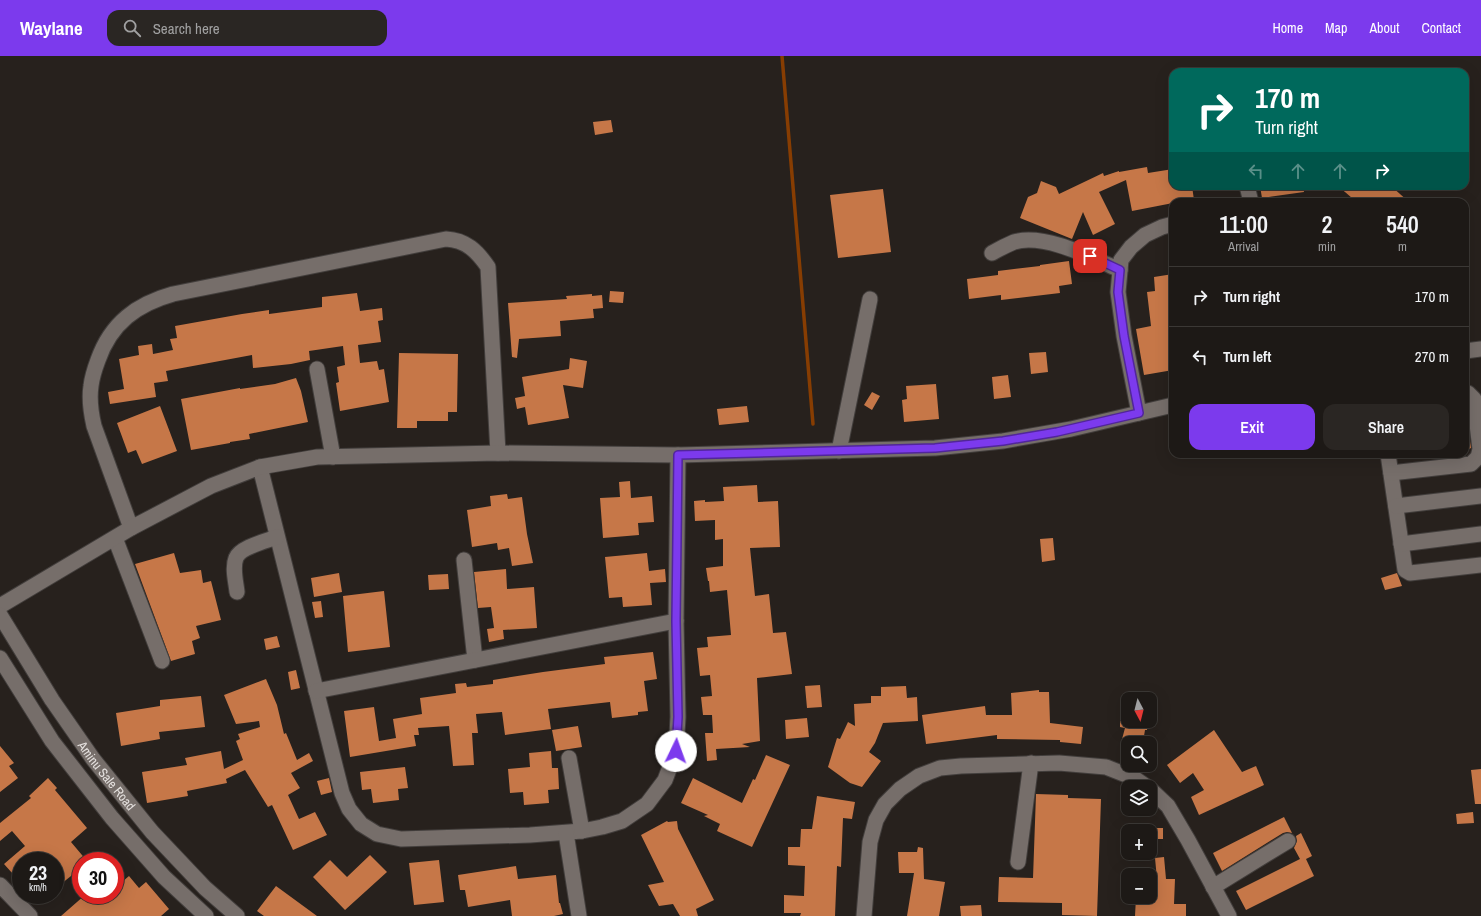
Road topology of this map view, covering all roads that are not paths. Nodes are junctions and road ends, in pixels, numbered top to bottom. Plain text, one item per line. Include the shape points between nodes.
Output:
1 (1169, 225) edge
2 (992, 253) dead end
3 (1120, 270) junction
4 (870, 299) dead end
5 (1481, 350) edge
6 (1469, 351) edge
7 (316, 369) dead end
8 (1469, 394) edge
9 (1169, 406) edge
10 (1139, 413) junction
11 (839, 451) junction
12 (498, 453) junction
13 (678, 455) junction
14 (333, 457) junction
15 (1389, 458) edge
16 (260, 467) junction
17 (1391, 473) junction
18 (1481, 496) edge
19 (1396, 506) junction
20 (131, 528) junction
21 (1481, 534) edge
22 (278, 537) junction
23 (115, 538) junction
24 (1401, 544) junction
25 (464, 560) dead end
26 (1481, 565) edge
27 (237, 592) dead end
28 (0, 606) edge
29 (0, 615) edge
30 (676, 621) junction
31 (0, 658) edge
32 (475, 660) junction
33 (162, 661) dead end
34 (316, 691) junction
35 (569, 758) dead end
36 (1031, 763) junction
37 (1137, 780) edge
38 (1157, 796) edge
39 (582, 831) junction
40 (566, 833) junction
41 (1288, 841) dead end
42 (1018, 862) dead end
43 (0, 885) edge
44 (1213, 887) junction
45 (30, 916) edge
46 (206, 916) edge
47 (237, 916) edge
48 (579, 916) edge
49 (864, 916) edge
50 (1229, 916) edge

1 - 3 street via 1145,235 1131,247 1121,260
2 - 3 street via 1014,242 1034,241 1069,248
3 - 10 street via 1118,292
4 - 11 street
5 - 6 street
7 - 14 street
8 - 17 street via 1474,399 1480,448 1478,457 1470,464
9 - 10 street
10 - 11 street via 1003,441 935,448
11 - 13 street
12 - 13 street
12 - 14 street
12 - 20 street via 488,267 482,257 465,244 446,239 172,294 154,299 122,321 110,335 101,353 91,386 94,426
13 - 30 street
14 - 16 street via 317,457
15 - 17 street
16 - 20 street via 211,486
16 - 22 street
17 - 19 street
18 - 19 street
19 - 24 street
20 - 23 street
21 - 24 street
22 - 27 street via 238,554 235,566
22 - 34 street
23 - 28 street
23 - 33 street
24 - 26 street via 1405,570 1410,573
25 - 32 street
29 - 47 street, Aminu Sale Road via 52,700 93,760 152,832 204,888
30 - 32 street
30 - 39 street via 676,751 665,780 647,804 622,821
31 - 46 street, Aminu Sale Road via 52,741 112,818 164,877
32 - 34 street
34 - 40 street via 342,793 349,809 361,824 377,834 401,839
35 - 39 street
36 - 37 street via 1106,767
36 - 42 street
36 - 49 street via 940,768 919,776 900,789 885,804 876,820 870,842
38 - 44 street via 1168,806
39 - 40 street
40 - 48 street
41 - 44 street
43 - 45 street
44 - 50 street

